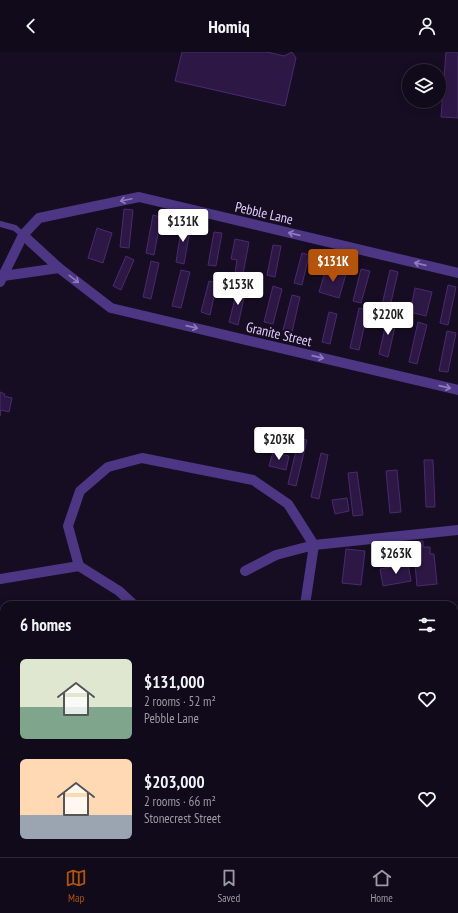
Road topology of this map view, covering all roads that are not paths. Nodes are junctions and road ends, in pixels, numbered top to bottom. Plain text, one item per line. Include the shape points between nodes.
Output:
1 (0, 224) edge
2 (24, 236) junction
3 (59, 268) junction
4 (458, 273) edge
5 (2, 279) edge
6 (458, 390) edge
7 (458, 530) edge
8 (314, 545) junction
9 (79, 566) junction
10 (245, 571) dead end
11 (0, 579) edge
12 (130, 601) edge
13 (306, 601) edge

1 - 2 lane via 15,228
2 - 3 street, Granite Street
4 -> 2 street, Pebble Lane via 139,197 39,218
2 - 5 street, Pebble Lane
3 - 5 street, Pebble Lane
3 -> 6 street, Granite Street via 111,308
7 - 8 street
8 - 9 street via 288,504 253,480 142,458 108,466 80,491 68,526
8 - 10 street via 276,555
8 - 13 street
9 - 11 street
9 - 12 street via 119,591

